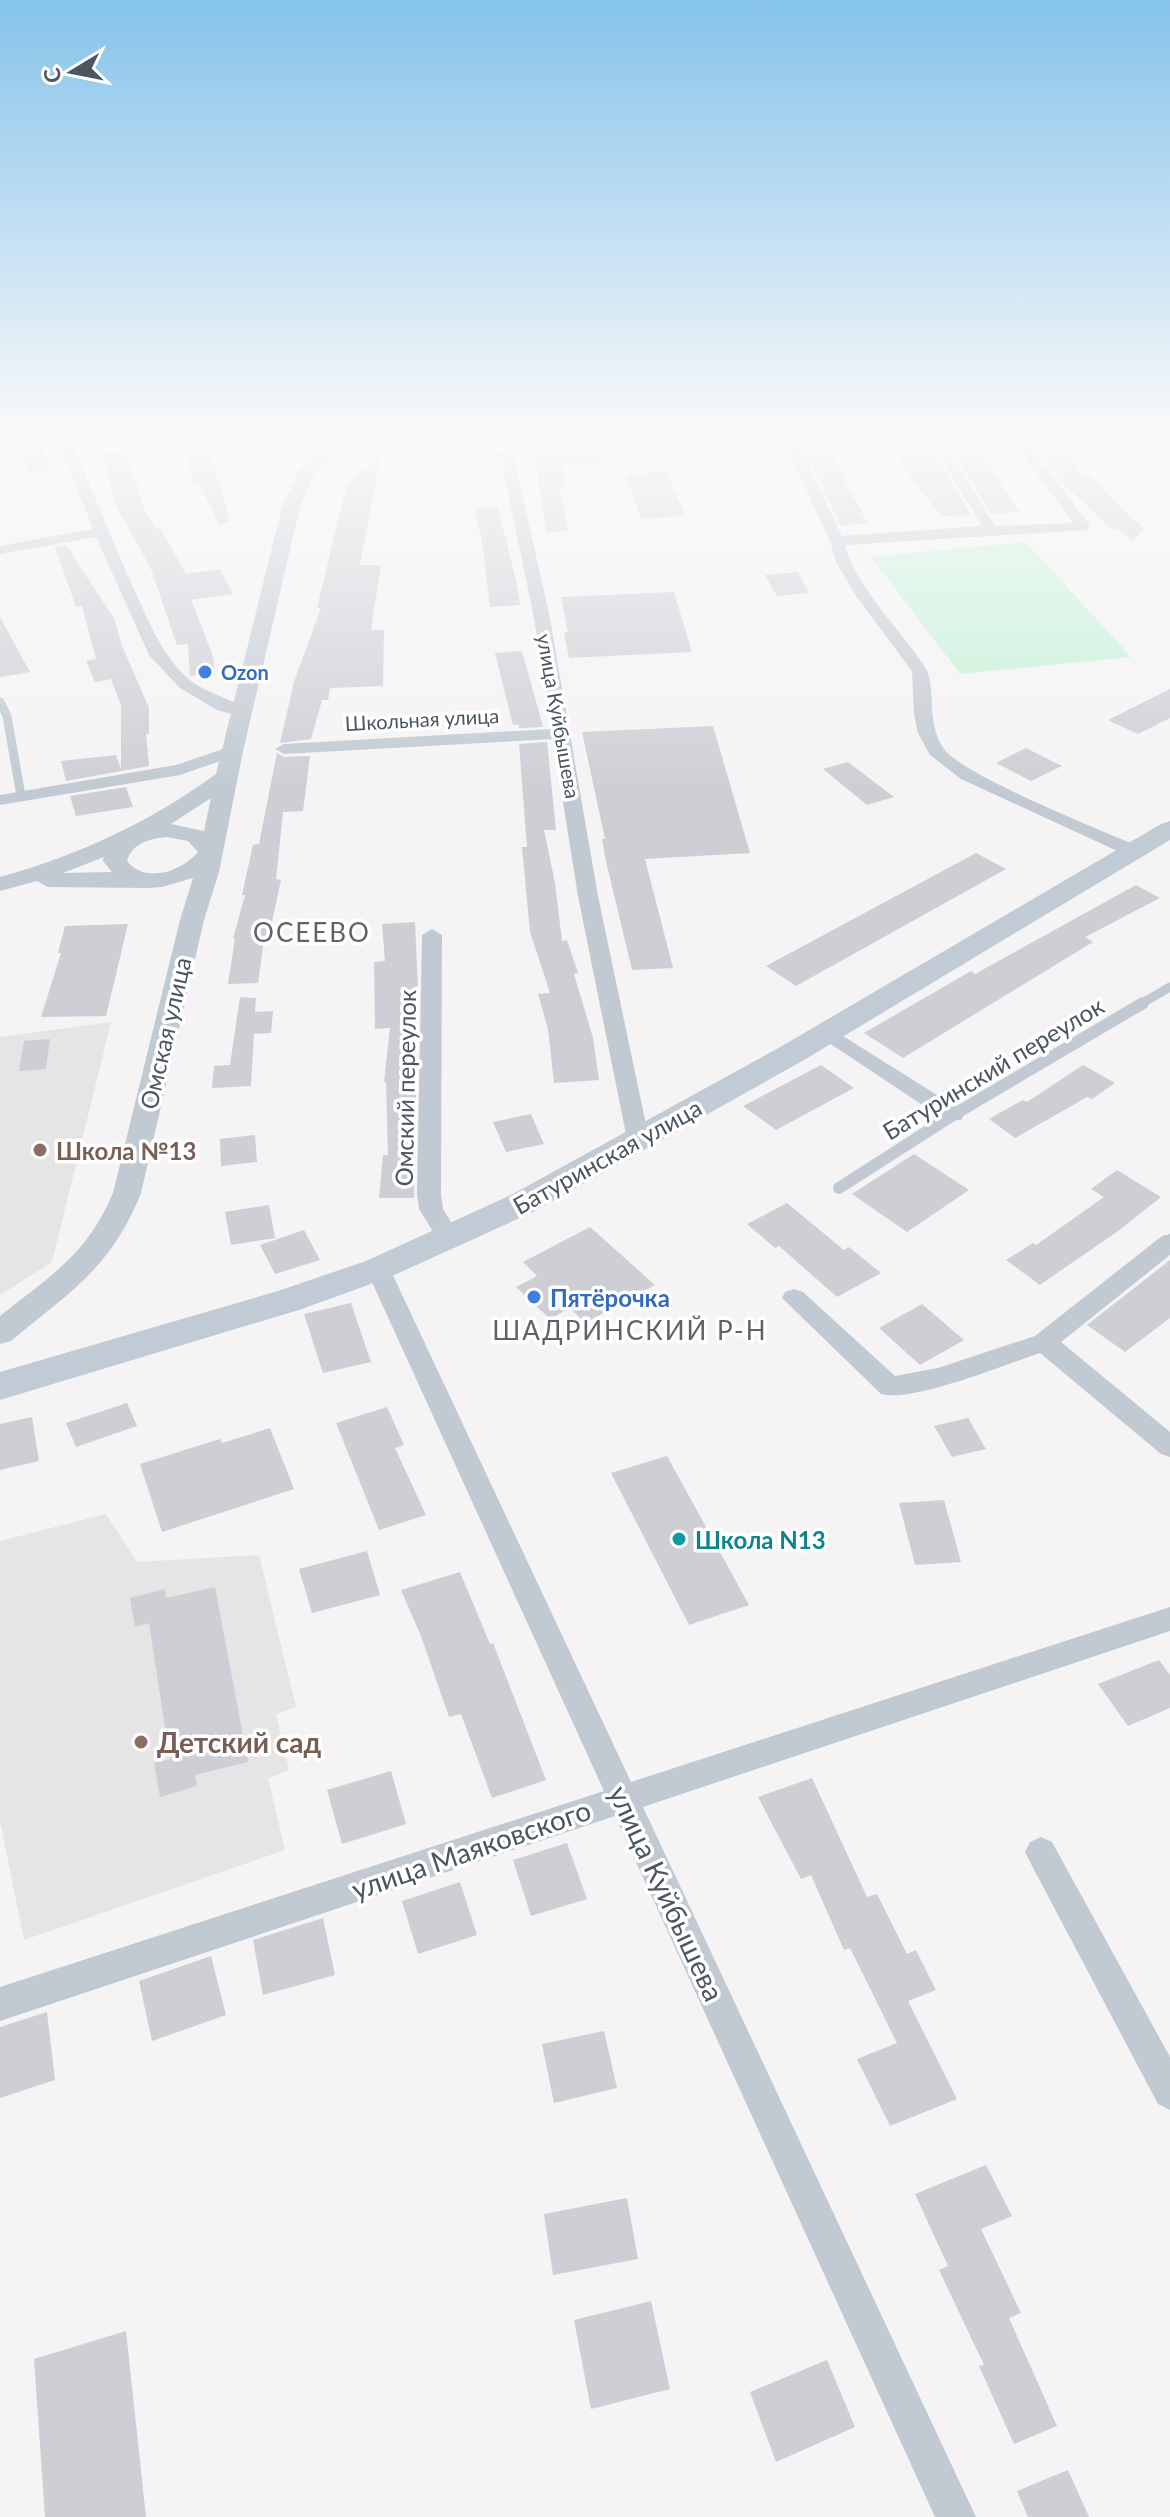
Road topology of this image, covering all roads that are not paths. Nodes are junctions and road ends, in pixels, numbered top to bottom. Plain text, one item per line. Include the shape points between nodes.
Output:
1 (112, 555) edge
2 (280, 555) edge
3 (527, 555) edge
4 (841, 555) edge
5 (0, 702) edge
6 (242, 712) junction
7 (563, 733) junction
8 (284, 749) dead end
9 (232, 751) junction
10 (226, 777) junction
11 (21, 796) junction
12 (0, 800) edge
13 (1170, 829) edge
14 (136, 837) junction
15 (1133, 851) junction
16 (210, 853) junction
17 (144, 879) junction
18 (0, 885) edge
19 (192, 920) junction
20 (432, 935) dead end
21 (1170, 987) edge
22 (827, 1032) junction
23 (953, 1115) junction
24 (638, 1139) junction
25 (839, 1188) dead end
26 (448, 1237) junction
27 (1170, 1242) edge
28 (378, 1269) junction
29 (794, 1298) dead end
30 (0, 1333) edge
31 (1044, 1342) junction
32 (0, 1386) edge
33 (1170, 1447) edge
34 (1170, 1619) edge
35 (623, 1798) junction
36 (1041, 1852) dead end
37 (0, 2004) edge
38 (1170, 2092) edge
39 (956, 2517) edge

1 - 6 street via 166,667 195,691
2 - 6 street, Омская улица
3 - 7 street, улица Куйбышева
4 - 15 street via 861,593 920,671 922,714 942,757 967,775
5 - 11 lane
6 - 9 street, Омская улица
7 - 8 street, Школьная улица
7 - 24 street, улица Куйбышева via 588,896
9 - 10 street, Омская улица
9 - 11 street via 180,770
10 - 14 street
10 - 16 street, Омская улица
11 - 12 street
13 - 15 main road, Батуринская улица
14 - 16 street via 182,831 200,838
14 - 17 street via 120,848 115,861 124,872
14 - 18 street
15 - 22 main road, Батуринская улица
16 - 17 street via 184,874
16 - 19 street, Омская улица
17 - 18 street via 76,877
17 - 19 street via 183,894
19 - 30 street, Омская улица via 127,1193 113,1227 89,1260
20 - 26 street, Омский переулок via 429,1194 431,1209
21 - 23 lane, Батуринский переулок
22 - 23 street
22 - 24 main road, Батуринская улица
23 - 25 lane, Батуринский переулок
24 - 26 main road, Батуринская улица via 523,1203
26 - 28 main road, Батуринская улица
27 - 31 street
28 - 32 main road, Батуринская улица
28 - 35 street, улица Куйбышева
29 - 31 street via 890,1387 940,1377
31 - 33 street
34 - 35 street, улица Маяковского
35 - 37 street, улица Маяковского
35 - 39 street, улица Куйбышева
36 - 38 street

